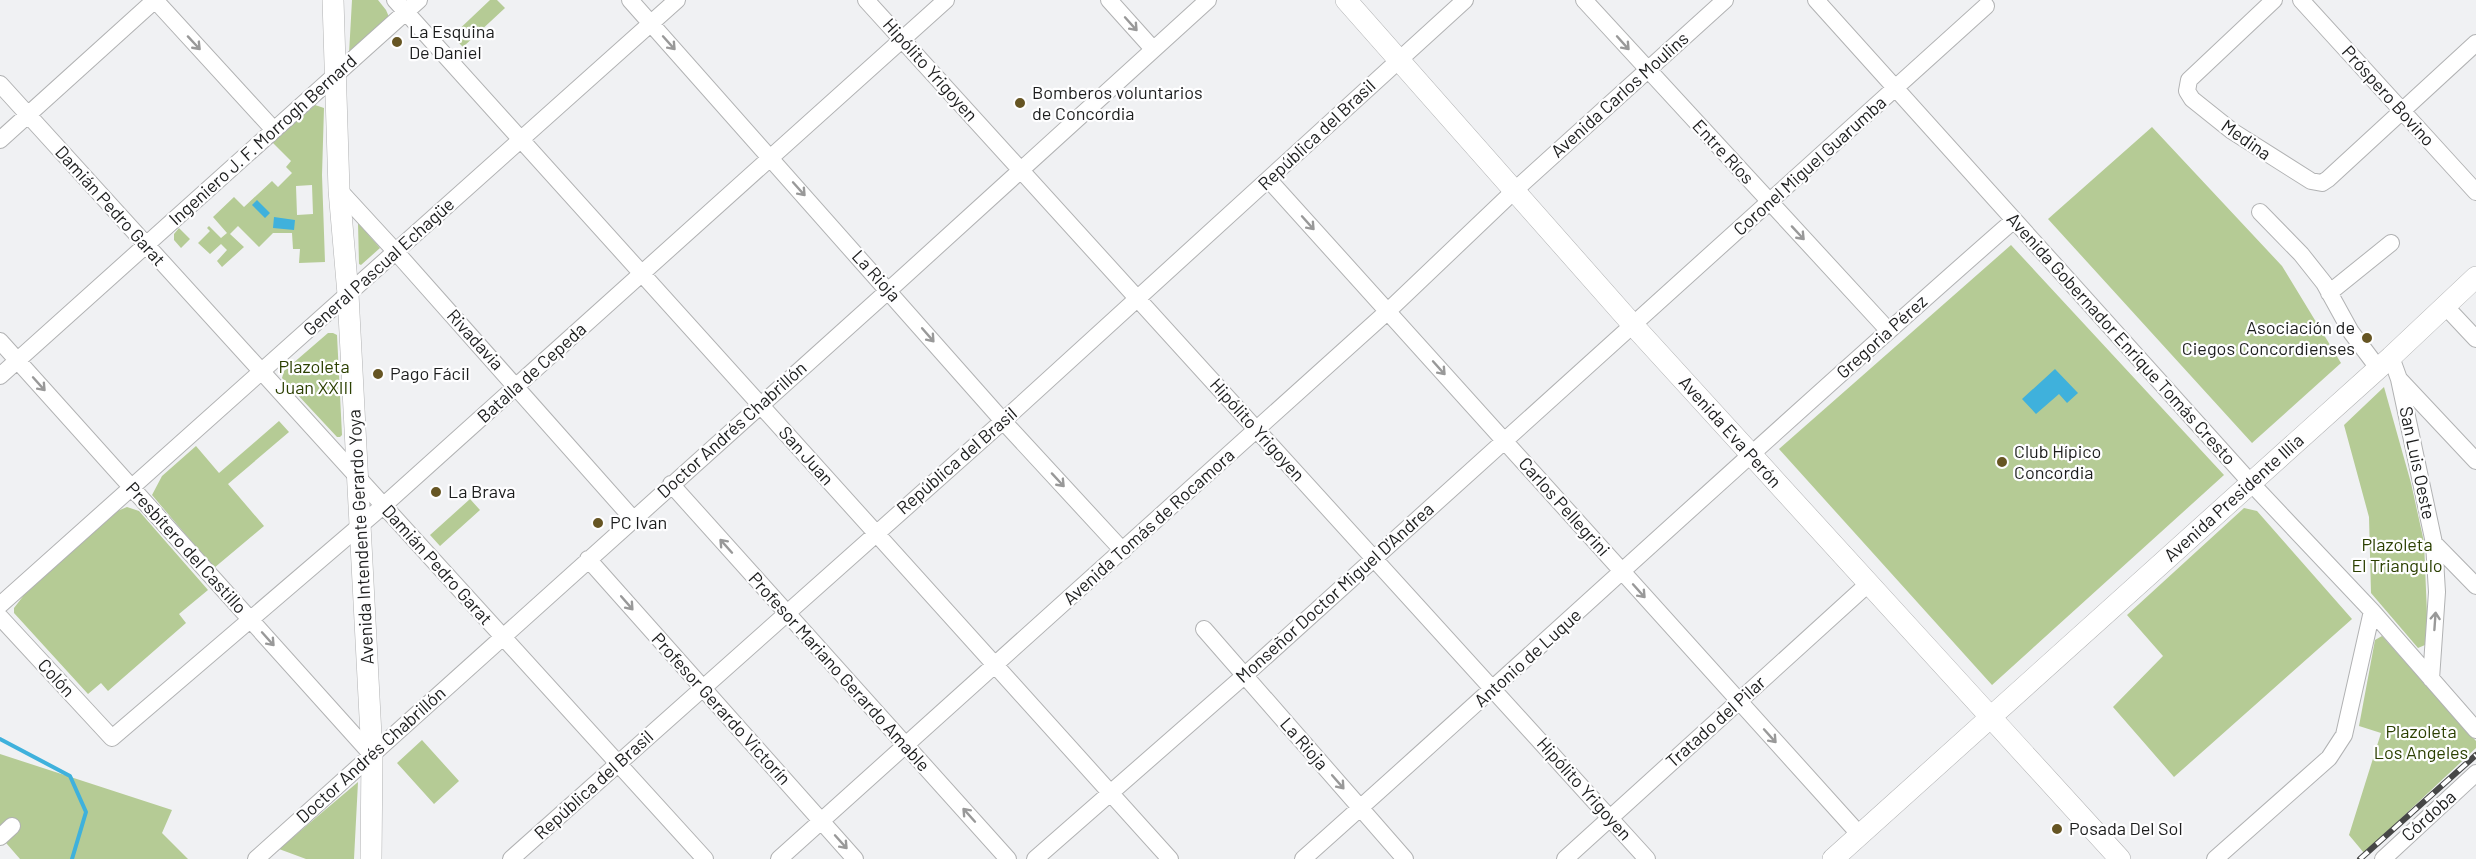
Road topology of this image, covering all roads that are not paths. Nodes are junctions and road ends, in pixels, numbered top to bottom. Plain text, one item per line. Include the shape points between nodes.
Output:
1 (155, 0) edge
2 (333, 0) edge
3 (419, 0) edge
4 (630, 0) edge
5 (677, 0) edge
6 (866, 0) edge
7 (946, 0) edge
8 (1109, 0) edge
9 (1208, 0) edge
10 (1346, 0) edge
11 (1465, 0) edge
12 (1584, 0) edge
13 (1725, 0) edge
14 (1816, 0) edge
15 (2274, 0) edge
16 (2301, 0) edge
17 (400, 6) edge
18 (1986, 6) dead end
19 (651, 23) junction
20 (903, 41) junction
21 (2476, 43) edge
22 (1153, 49) junction
23 (1399, 59) junction
24 (1647, 70) junction
25 (336, 76) junction
26 (0, 84) edge
27 (1896, 89) junction
28 (2403, 111) junction
29 (27, 115) junction
30 (274, 130) junction
31 (0, 140) edge
32 (521, 140) junction
33 (772, 159) junction
34 (1020, 169) junction
35 (1269, 180) junction
36 (339, 190) junction
37 (1515, 190) junction
38 (2476, 192) edge
39 (1771, 203) junction
40 (2260, 212) dead end
41 (2014, 220) junction
42 (2391, 243) dead end
43 (146, 245) junction
44 (396, 252) junction
45 (642, 274) junction
46 (2473, 284) edge
47 (889, 290) junction
48 (2329, 293) junction
49 (348, 294) junction
50 (1137, 298) junction
51 (2445, 306) junction
52 (1388, 311) junction
53 (1633, 325) junction
54 (1888, 330) junction
55 (2476, 339) edge
56 (0, 341) edge
57 (18, 361) junction
58 (2385, 362) junction
59 (261, 372) junction
60 (0, 376) edge
61 (2399, 379) junction
62 (516, 387) junction
63 (759, 404) junction
64 (1003, 421) junction
65 (1257, 429) junction
66 (1503, 440) junction
67 (1751, 455) junction
68 (2476, 461) edge
69 (357, 476) junction
70 (2251, 483) junction
71 (671, 484) junction
72 (132, 487) junction
73 (384, 506) junction
74 (633, 519) junction
75 (360, 527) junction
76 (875, 533) junction
77 (2434, 543) junction
78 (1123, 550) junction
79 (1373, 557) junction
80 (588, 559) junction
81 (1622, 572) junction
82 (1868, 584) junction
83 (2476, 586) edge
84 (0, 605) edge
85 (2372, 611) junction
86 (786, 613) junction
87 (0, 617) edge
88 (251, 620) junction
89 (1204, 629) dead end
90 (502, 636) junction
91 (995, 665) junction
92 (1244, 676) junction
93 (2431, 679) junction
94 (702, 688) junction
95 (1493, 690) junction
96 (1738, 702) junction
97 (1989, 717) junction
98 (2475, 728) edge
99 (112, 738) joint
100 (906, 745) junction
101 (372, 755) junction
102 (618, 763) junction
103 (2476, 774) edge
104 (1110, 792) junction
105 (1360, 808) junction
106 (1610, 818) junction
107 (821, 820) junction
108 (1860, 835) junction
109 (2109, 855) edge
110 (256, 859) edge
111 (371, 859) edge
112 (511, 859) edge
113 (705, 859) edge
114 (778, 859) edge
115 (855, 859) edge
116 (1008, 859) edge
117 (1035, 859) edge
118 (1170, 859) edge
119 (1303, 859) edge
120 (1405, 859) edge
121 (1564, 859) edge
122 (1647, 859) edge
123 (1833, 859) edge
124 (2215, 859) edge
125 (2383, 859) edge

1 - 29 street
1 -> 30 street
2 - 25 main road, Avenida Intendente Gerardo Yoya
3 - 17 street, Ingeniero J. F. Morrogh Bernard
4 - 19 street, La Rioja
5 - 19 street, General Pascual Echagüe
6 - 20 street, Hipólito Yrigoyen
7 - 20 street, Batalla de Cepeda
8 -> 22 street
9 - 22 street, Doctor Andrés Chabrillón
10 - 23 main road, Avenida Eva Perón
11 - 23 street, República del Brasil
12 -> 24 street, Entre Ríos
13 - 24 street, Avenida Carlos Moulins
14 - 27 street, Avenida Gobernador Enrique Tomás Cresto
15 - 28 street, Medina via 2189,80 2187,91 2192,99 2273,159 2311,182 2322,183
16 - 28 street, Próspero Bovino
17 - 25 street, Ingeniero J. F. Morrogh Bernard
17 - 32 street, San Juan
18 - 27 street, Coronel Miguel Guarumba
19 - 32 street, General Pascual Echagüe
19 -> 33 street, La Rioja
20 - 33 street, Batalla de Cepeda
20 - 34 street, Hipólito Yrigoyen
21 - 28 street
22 - 34 street, Doctor Andrés Chabrillón
23 - 35 street, República del Brasil
23 - 37 main road, Avenida Eva Perón
24 - 37 street, Avenida Carlos Moulins
24 - 39 street, Entre Ríos
25 - 30 street, Ingeniero J. F. Morrogh Bernard
25 - 36 main road, Avenida Intendente Gerardo Yoya
26 - 29 street, Damián Pedro Garat
27 - 39 street, Coronel Miguel Guarumba
27 - 41 street, Avenida Gobernador Enrique Tomás Cresto
28 - 38 street, Próspero Bovino
29 - 31 street
29 - 43 street, Damián Pedro Garat
30 - 43 street, Ingeniero J. F. Morrogh Bernard
32 - 44 street, General Pascual Echagüe
32 - 45 street, San Juan
33 - 45 street, Batalla de Cepeda
33 -> 47 street, La Rioja
34 - 47 street, Doctor Andrés Chabrillón
34 - 50 street, Hipólito Yrigoyen
35 - 50 street, República del Brasil
35 -> 52 street, Carlos Pellegrini
36 - 44 street, Rivadavia
36 - 49 main road, Avenida Intendente Gerardo Yoya
37 - 52 street, Avenida Tomás de Rocamora
37 - 53 main road, Avenida Eva Perón
39 - 53 street, Coronel Miguel Guarumba
39 -> 54 street, Entre Ríos
40 - 48 street, San Luis Oeste via 2301,254
41 - 54 street, Gregoria Pérez
41 - 70 street, Avenida Gobernador Enrique Tomás Cresto
42 - 48 street
43 - 57 street, Ingeniero J. F. Morrogh Bernard
43 - 59 street, Damián Pedro Garat
44 - 49 street, General Pascual Echagüe
44 - 62 street, Rivadavia
45 - 62 street, Batalla de Cepeda
45 - 63 street, San Juan
46 - 51 main road, Avenida Presidente Illia
47 - 63 street, Doctor Andrés Chabrillón
47 -> 64 street, La Rioja
48 - 58 street, San Luis Oeste via 2351,332
49 - 59 street, General Pascual Echagüe
49 - 69 main road, Avenida Intendente Gerardo Yoya
50 - 64 street, República del Brasil
50 - 65 street, Hipólito Yrigoyen
51 - 55 street
51 - 58 main road, Avenida Presidente Illia
52 - 65 street, Avenida Tomás de Rocamora
52 -> 66 street, Carlos Pellegrini
53 - 66 street, Monseñor Doctor Miguel D'Andrea
53 - 67 main road, Avenida Eva Perón
54 - 67 street, Gregoria Pérez
56 - 57 street, Presbítero del Castillo
57 - 60 street, Ingeniero J. F. Morrogh Bernard
57 -> 72 street, Presbítero del Castillo
58 - 61 street, San Luis Oeste
58 - 70 main road, Avenida Presidente Illia
59 - 69 street, Damián Pedro Garat
59 - 72 street, General Pascual Echagüe
61 - 68 street
61 - 77 street, San Luis Oeste
62 - 73 street, Batalla de Cepeda
62 - 74 street, Rivadavia
63 - 71 street, Doctor Andrés Chabrillón
63 - 76 street, San Juan
64 - 76 street, República del Brasil
64 -> 78 street, La Rioja
65 - 78 street, Avenida Tomás de Rocamora
65 - 79 street, Hipólito Yrigoyen
66 - 79 street, Monseñor Doctor Miguel D'Andrea
66 - 81 street, Carlos Pellegrini
67 - 81 street, Antonio de Luque
67 - 82 main road, Avenida Eva Perón
69 - 73 street, Damián Pedro Garat
69 - 75 main road, Avenida Intendente Gerardo Yoya
70 - 85 street, Avenida Gobernador Enrique Tomás Cresto
70 - 97 main road, Avenida Presidente Illia
71 - 74 street, Doctor Andrés Chabrillón
86 -> 71 street, Profesor Mariano Gerardo Amable
72 - 84 street, General Pascual Echagüe
72 - 88 street, Presbítero del Castillo
73 - 75 street, Batalla de Cepeda
73 - 90 street, Damián Pedro Garat
74 - 80 street, Doctor Andrés Chabrillón
75 - 88 street, Batalla de Cepeda
75 - 101 main road, Avenida Intendente Gerardo Yoya
76 - 86 street, República del Brasil
76 - 91 street, San Juan
77 - 83 street
93 -> 77 street, San Luis Oeste via 2437,592
78 - 91 street, Avenida Tomás de Rocamora
79 - 92 street, Monseñor Doctor Miguel D'Andrea
79 - 95 street, Hipólito Yrigoyen
80 - 90 street, Doctor Andrés Chabrillón
80 -> 94 street, Profesor Gerardo Victorín
81 - 95 street, Antonio de Luque
81 -> 96 street, Carlos Pellegrini
82 - 96 street, Tratado del Pilar
82 - 97 main road, Avenida Eva Perón
85 - 93 street, Avenida Gobernador Enrique Tomás Cresto
85 - 124 street via 2348,722 2337,747
86 - 94 street, República del Brasil
86 - 100 street, Profesor Mariano Gerardo Amable
87 - 99 street, Colón
88 - 99 street, Batalla de Cepeda
88 -> 101 street, Presbítero del Castillo
89 - 92 street, La Rioja
90 - 101 street, Doctor Andrés Chabrillón
90 - 102 street, Damián Pedro Garat
91 - 100 street, Avenida Tomás de Rocamora
91 - 104 street, San Juan
92 - 104 street, Monseñor Doctor Miguel D'Andrea
92 -> 105 street, La Rioja
93 - 98 street, Avenida Gobernador Enrique Tomás Cresto
94 - 102 street, República del Brasil
94 - 107 street, Profesor Gerardo Victorín
95 - 105 street, Antonio de Luque
95 - 106 street, Hipólito Yrigoyen
96 - 106 street, Tratado del Pilar
96 -> 108 street, Carlos Pellegrini
97 - 108 main road, Avenida Presidente Illia
97 - 109 main road, Avenida Eva Perón
100 - 107 street, Avenida Tomás de Rocamora
116 -> 100 street, Profesor Mariano Gerardo Amable
101 - 110 street, Doctor Andrés Chabrillón
101 - 111 main road, Avenida Intendente Gerardo Yoya
102 - 112 street, República del Brasil
102 - 113 street, Damián Pedro Garat
103 - 125 street, Córdoba
104 - 117 street, Monseñor Doctor Miguel D'Andrea
104 - 118 street, San Juan
105 - 119 street, Antonio de Luque
105 - 120 street, La Rioja
106 - 121 street, Tratado del Pilar
106 - 122 street, Hipólito Yrigoyen
107 - 114 street, Avenida Tomás de Rocamora
107 -> 115 street, Profesor Gerardo Victorín
108 - 123 main road, Avenida Presidente Illia

